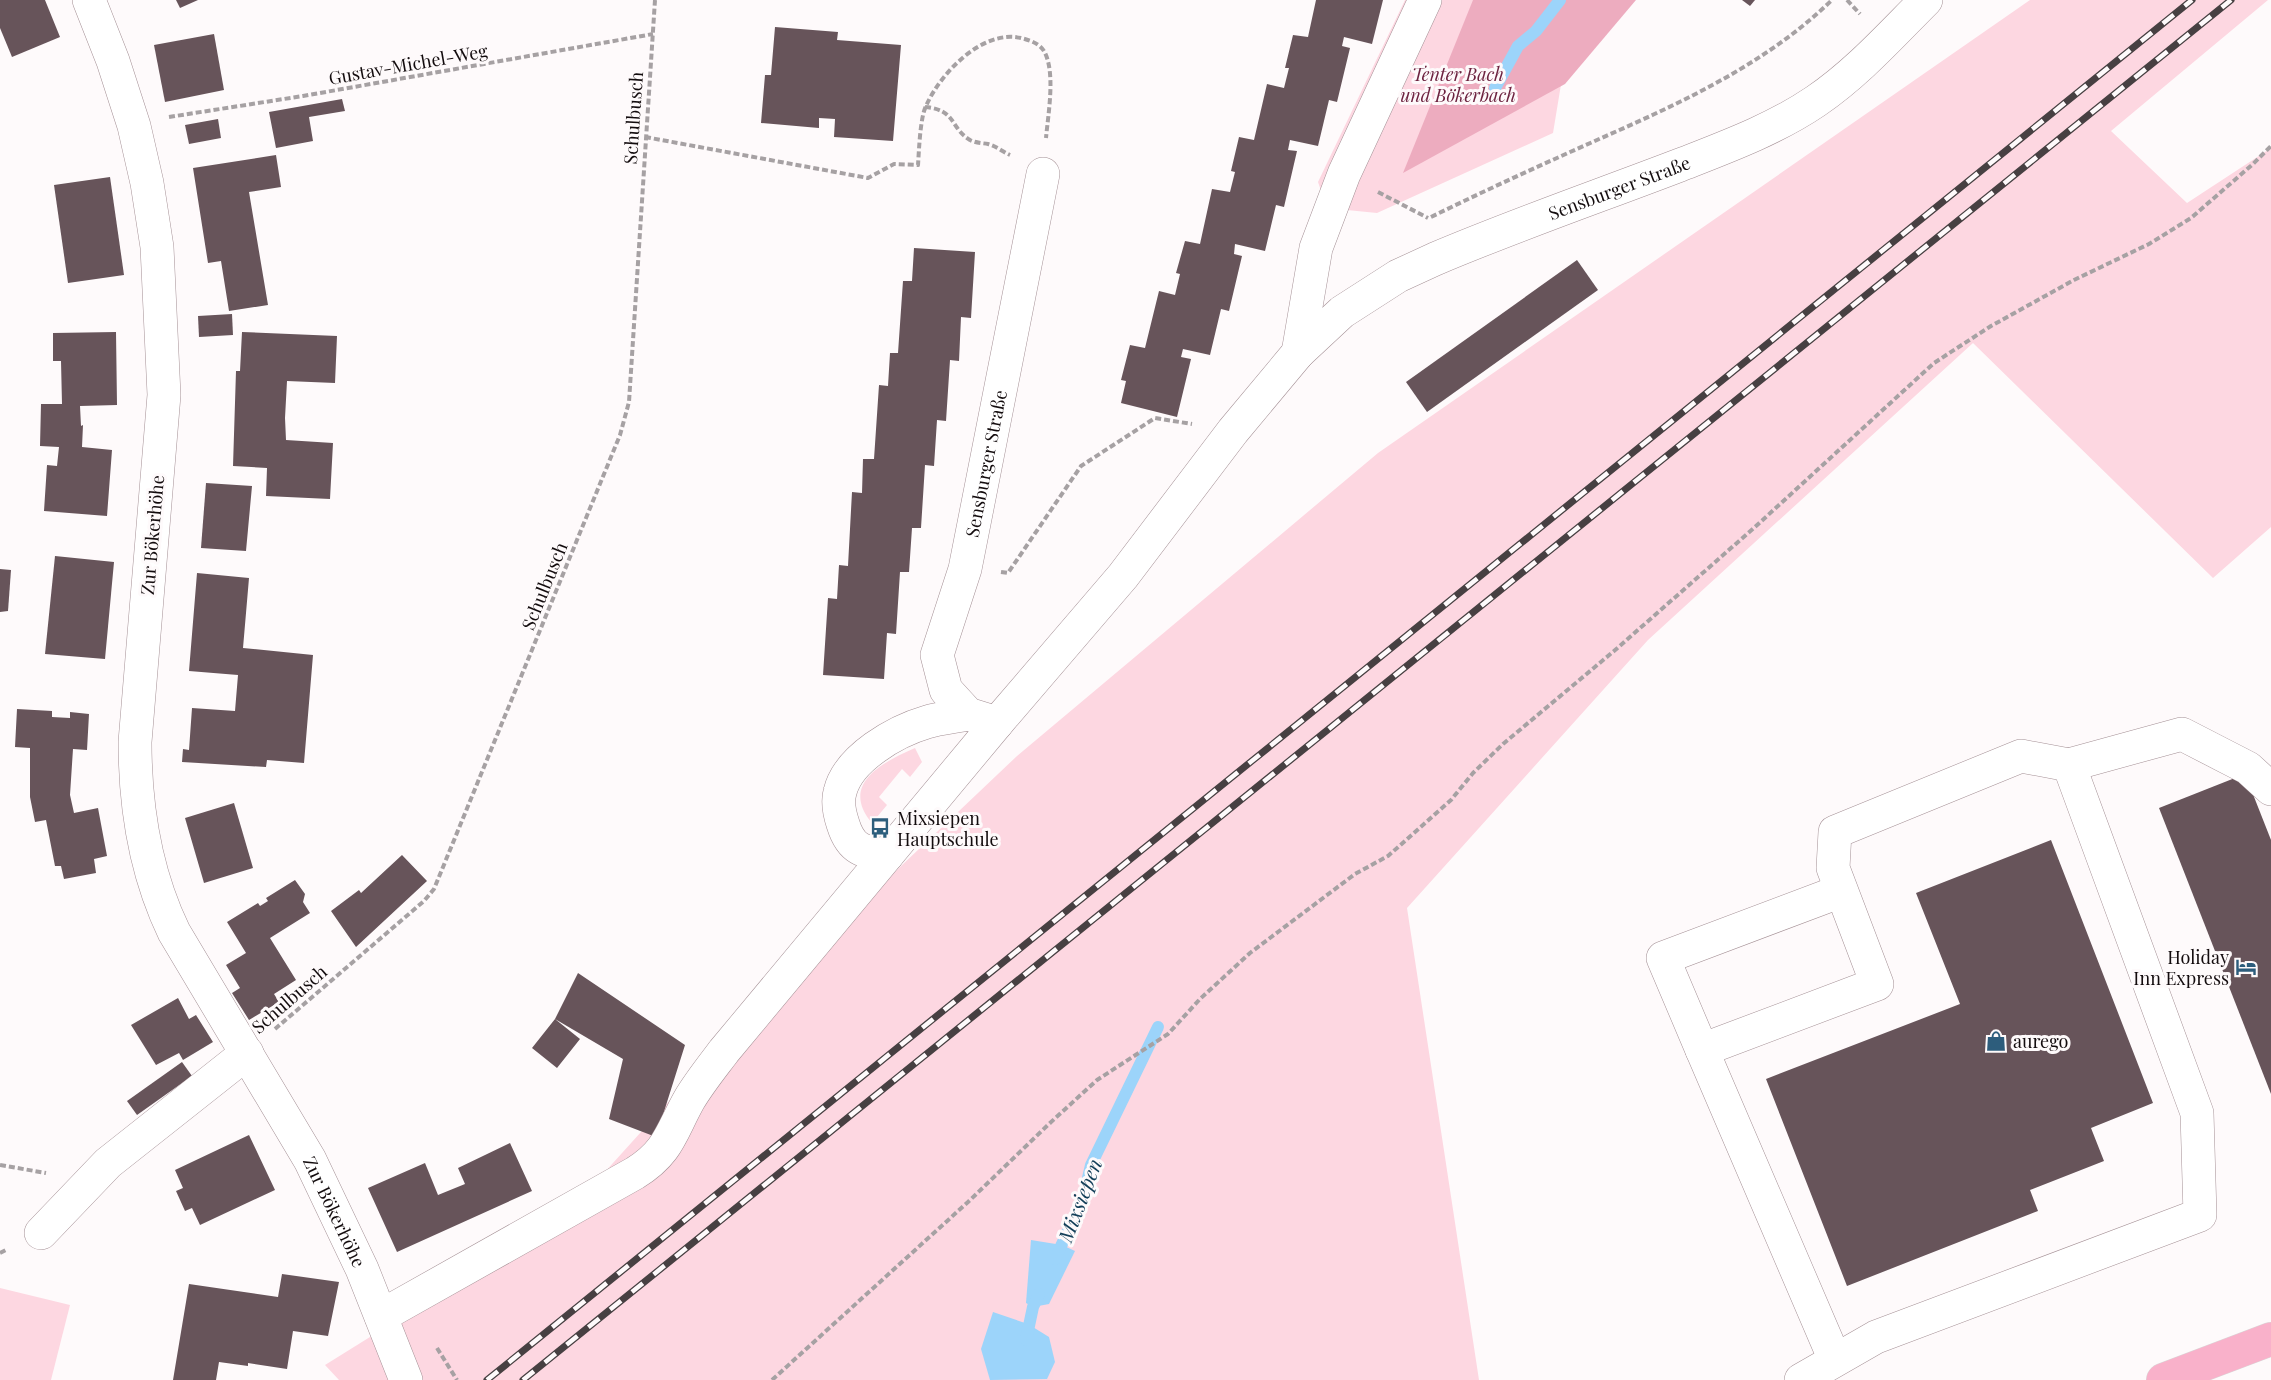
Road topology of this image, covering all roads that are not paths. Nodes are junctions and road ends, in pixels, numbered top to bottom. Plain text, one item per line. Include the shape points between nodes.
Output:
1 (89, 0) edge
2 (1425, 0) edge
3 (1926, 0) edge
4 (1043, 174) road end
5 (1298, 352) junction
6 (983, 719) junction
7 (2069, 765) junction
8 (2271, 789) edge
9 (887, 855) junction
10 (1842, 891) junction
11 (1702, 1050) junction
12 (247, 1053) junction
13 (41, 1233) dead end
14 (381, 1316) junction
15 (2271, 1339) edge
16 (1835, 1360) junction
17 (403, 1371) edge
18 (1801, 1380) edge
19 (2163, 1380) edge

1 - 12 street, Zur Bökerhöhe via 134,126 157,247 164,395 135,742 139,813 161,905
2 - 5 street, Sensburger Straße via 1344,174 1316,248
3 - 5 street, Sensburger Straße via 1871,57 1814,103 1699,157 1470,244 1398,276 1342,312
4 - 6 street, Sensburger Straße via 965,569 937,655 946,690
5 - 6 street, Sensburger Straße via 1123,576
6 - 9 street, Sensburger Straße
6 - 9 street via 928,722 906,729 868,753 850,772 840,792 840,813 850,842 863,852
7 - 8 street via 2182,734 2248,768
7 - 10 street via 2021,756 1835,832 1833,868
7 - 16 street via 2197,1113 2200,1215 1875,1337
9 - 14 street, Sensburger Straße via 724,1051 689,1101 658,1157
10 - 11 street via 1877,984
10 - 11 street via 1663,958
11 - 16 street
12 - 13 street via 108,1163
12 - 14 street, Zur Bökerhöhe via 310,1160
14 - 17 street, Zur Bökerhöhe
15 - 19 main road
16 - 18 street

